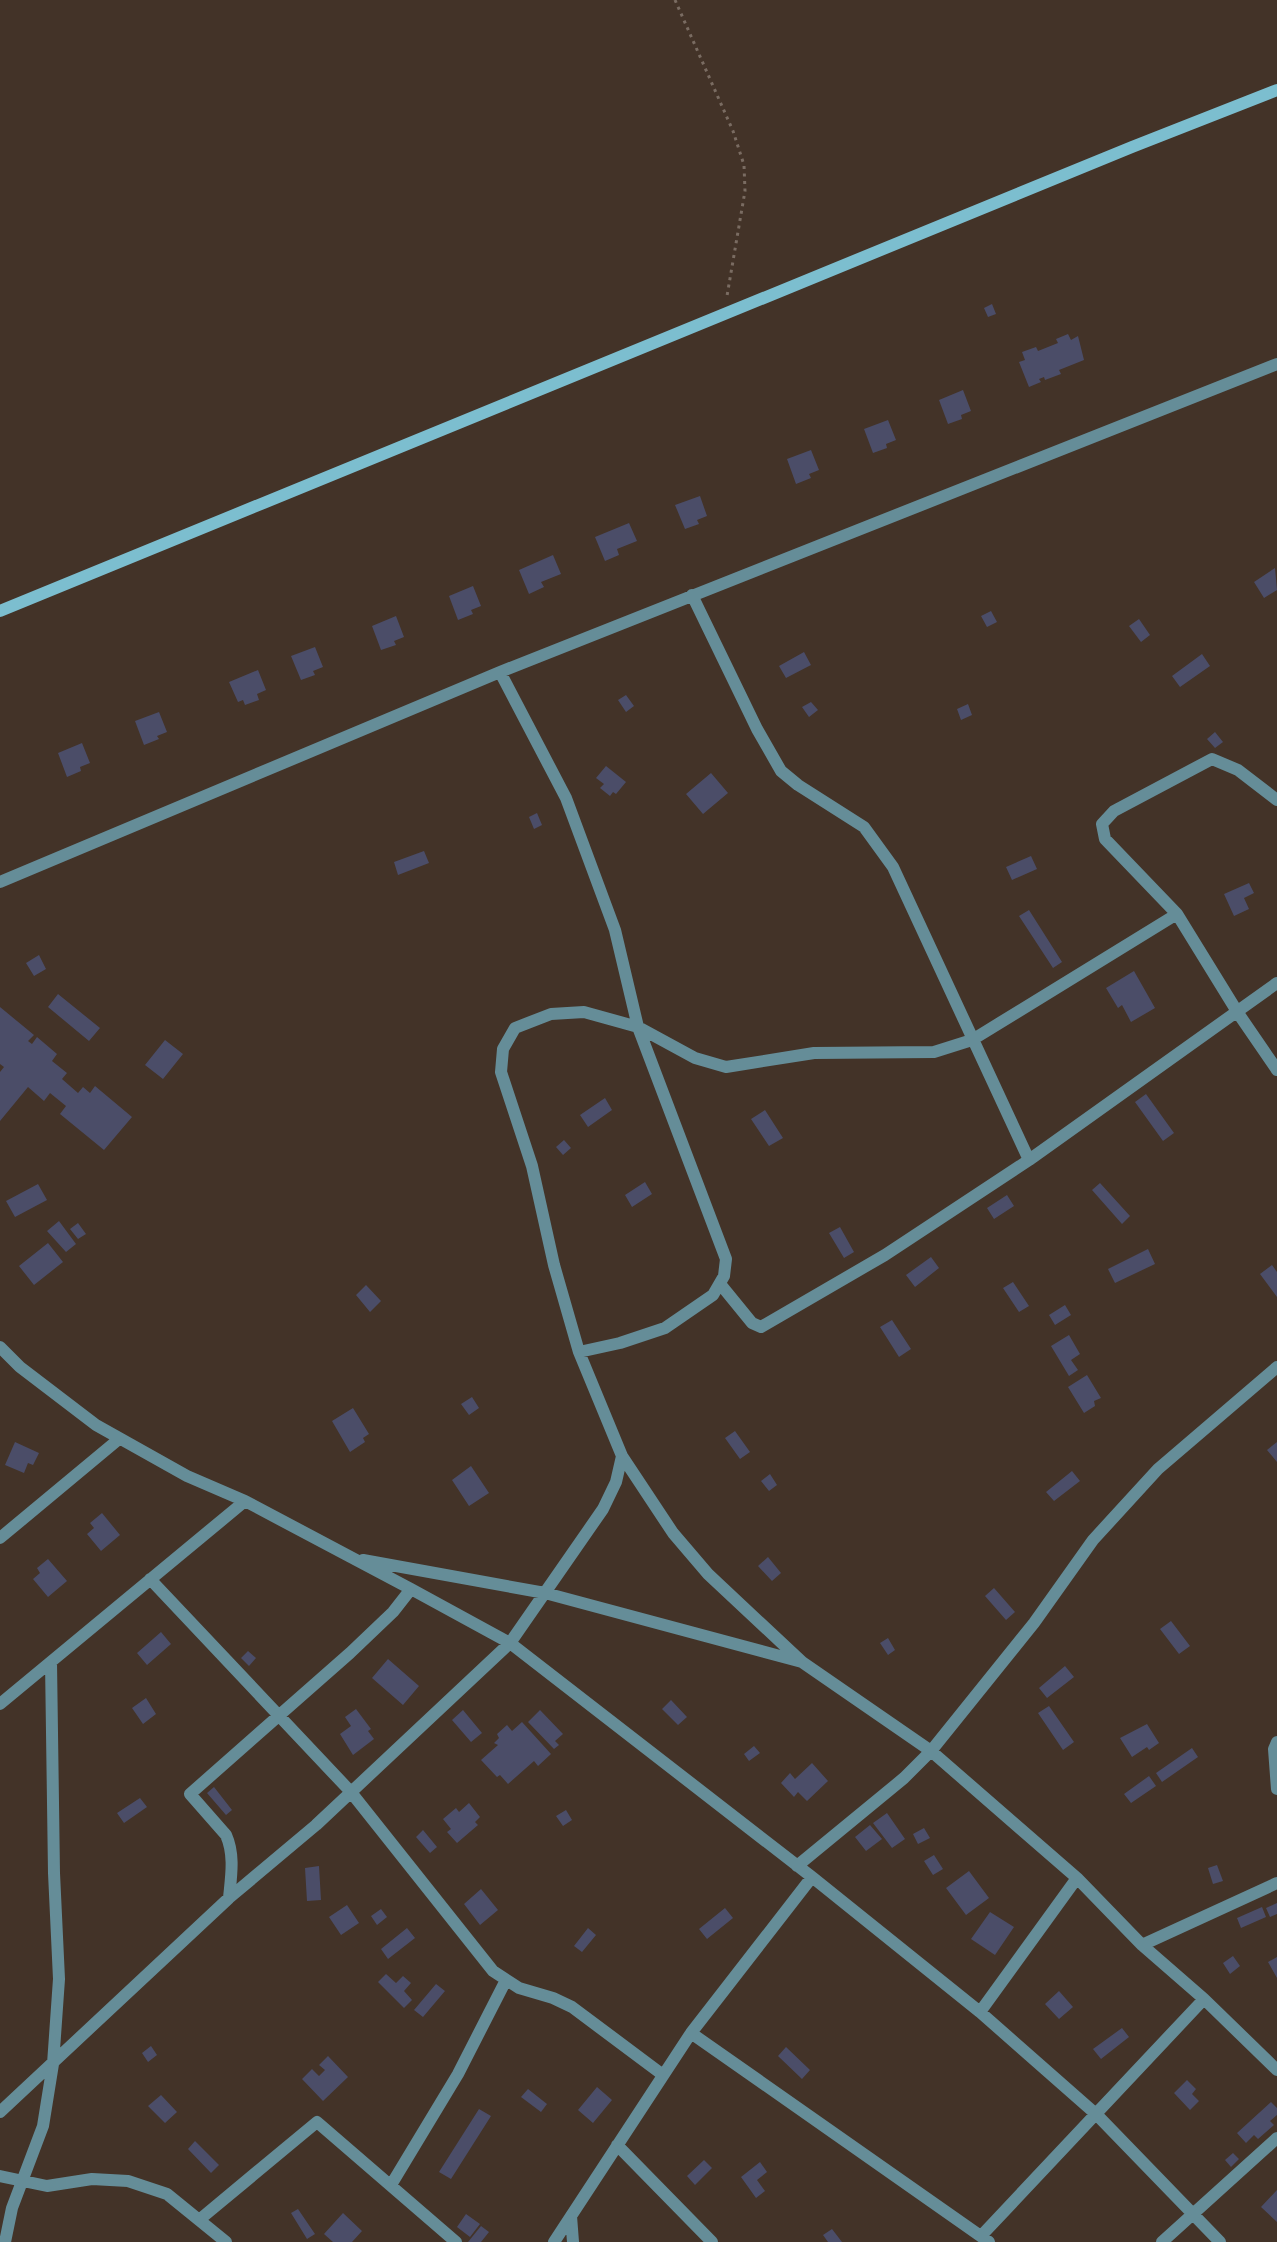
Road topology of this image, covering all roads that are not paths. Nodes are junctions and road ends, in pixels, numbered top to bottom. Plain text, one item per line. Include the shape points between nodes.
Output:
1 (1277, 90) edge
2 (1277, 364) edge
3 (692, 595) junction
4 (0, 611) edge
5 (500, 672) junction
6 (1277, 800) edge
7 (0, 882) edge
8 (1177, 914) junction
9 (1277, 983) edge
10 (1238, 1013) junction
11 (638, 1027) junction
12 (972, 1040) junction
13 (1277, 1070) edge
14 (1029, 1160) junction
15 (721, 1285) junction
16 (0, 1347) edge
17 (579, 1352) junction
18 (0, 1360) edge
19 (20, 1367) junction
20 (1277, 1367) edge
21 (119, 1439) junction
22 (622, 1456) junction
23 (245, 1501) junction
24 (0, 1538) edge
25 (350, 1557) junction
26 (150, 1580) junction
27 (411, 1589) junction
28 (545, 1593) junction
29 (510, 1644) junction
30 (51, 1662) junction
31 (802, 1662) junction
32 (0, 1704) edge
33 (278, 1716) junction
34 (1277, 1742) edge
35 (932, 1751) junction
36 (1277, 1789) edge
37 (350, 1791) junction
38 (797, 1866) junction
39 (812, 1877) junction
40 (1077, 1878) junction
41 (1277, 1883) edge
42 (229, 1898) junction
43 (1142, 1945) junction
44 (506, 1982) junction
45 (1204, 1999) junction
46 (980, 2012) junction
47 (691, 2033) junction
48 (52, 2064) junction
49 (1277, 2070) edge
50 (663, 2075) junction
51 (0, 2112) edge
52 (1097, 2115) junction
53 (1277, 2138) edge
54 (617, 2145) junction
55 (0, 2176) edge
56 (21, 2180) junction
57 (391, 2185) junction
58 (1193, 2213) junction
59 (571, 2216) junction
60 (199, 2220) junction
61 (985, 2239) edge
62 (5, 2242) edge
63 (226, 2242) edge
64 (456, 2242) edge
65 (554, 2242) edge
66 (573, 2242) edge
67 (712, 2242) edge
68 (1162, 2242) edge
69 (1220, 2242) edge

1 - 4 street
2 - 3 street
3 - 5 street
3 - 12 street via 757,729 782,771 864,827 893,867
5 - 7 street
5 - 11 street via 566,798 615,930
6 - 8 street via 1238,770 1212,759 1114,811 1102,824 1105,839
8 - 10 street
8 - 12 street
9 - 10 street
10 - 13 street
10 - 14 street
11 - 12 street via 695,1058 726,1067 814,1053 934,1052
11 - 15 street via 726,1259
11 - 17 street via 584,1012 551,1014 515,1028 503,1049 501,1072 532,1166 547,1244
12 - 14 street
14 - 15 street via 885,1255 761,1327 752,1323
15 - 17 street via 713,1295 665,1328
16 - 19 street
17 - 22 street
18 - 19 street
19 - 21 street
20 - 35 street via 1158,1469 1093,1540 1034,1623
21 - 23 street via 187,1476
21 - 24 street
22 - 28 street via 616,1482 603,1509
22 - 31 street via 673,1533 708,1574
23 - 25 street
23 - 26 street
25 - 27 street
25 - 28 street
26 - 30 street
26 - 33 street
27 - 29 street
27 - 33 street via 351,1653
28 - 29 street
28 - 31 street
29 - 37 street
29 - 38 street
30 - 32 street
30 - 48 street via 59,1979
31 - 35 street
33 - 37 street
33 - 42 street via 190,1794 230,1843
34 - 36 street
35 - 38 street
35 - 40 street
37 - 42 street
37 - 44 street
38 - 39 street
39 - 46 street
39 - 47 street
40 - 43 street
40 - 46 street
41 - 43 street
42 - 48 street
43 - 45 street
44 - 50 street via 572,2007
44 - 57 street via 458,2074
45 - 49 street
45 - 52 street
46 - 52 street
47 - 50 street
47 - 61 street
48 - 51 street
48 - 56 street via 43,2126
50 - 54 street
52 - 58 street
52 - 61 street
53 - 58 street
54 - 59 street
54 - 67 street
55 - 56 street
56 - 60 street via 47,2186 92,2179 128,2181 167,2194
56 - 62 street
57 - 60 street via 316,2122
57 - 64 street
58 - 68 street
58 - 69 street
59 - 65 street
59 - 66 street
60 - 63 street

